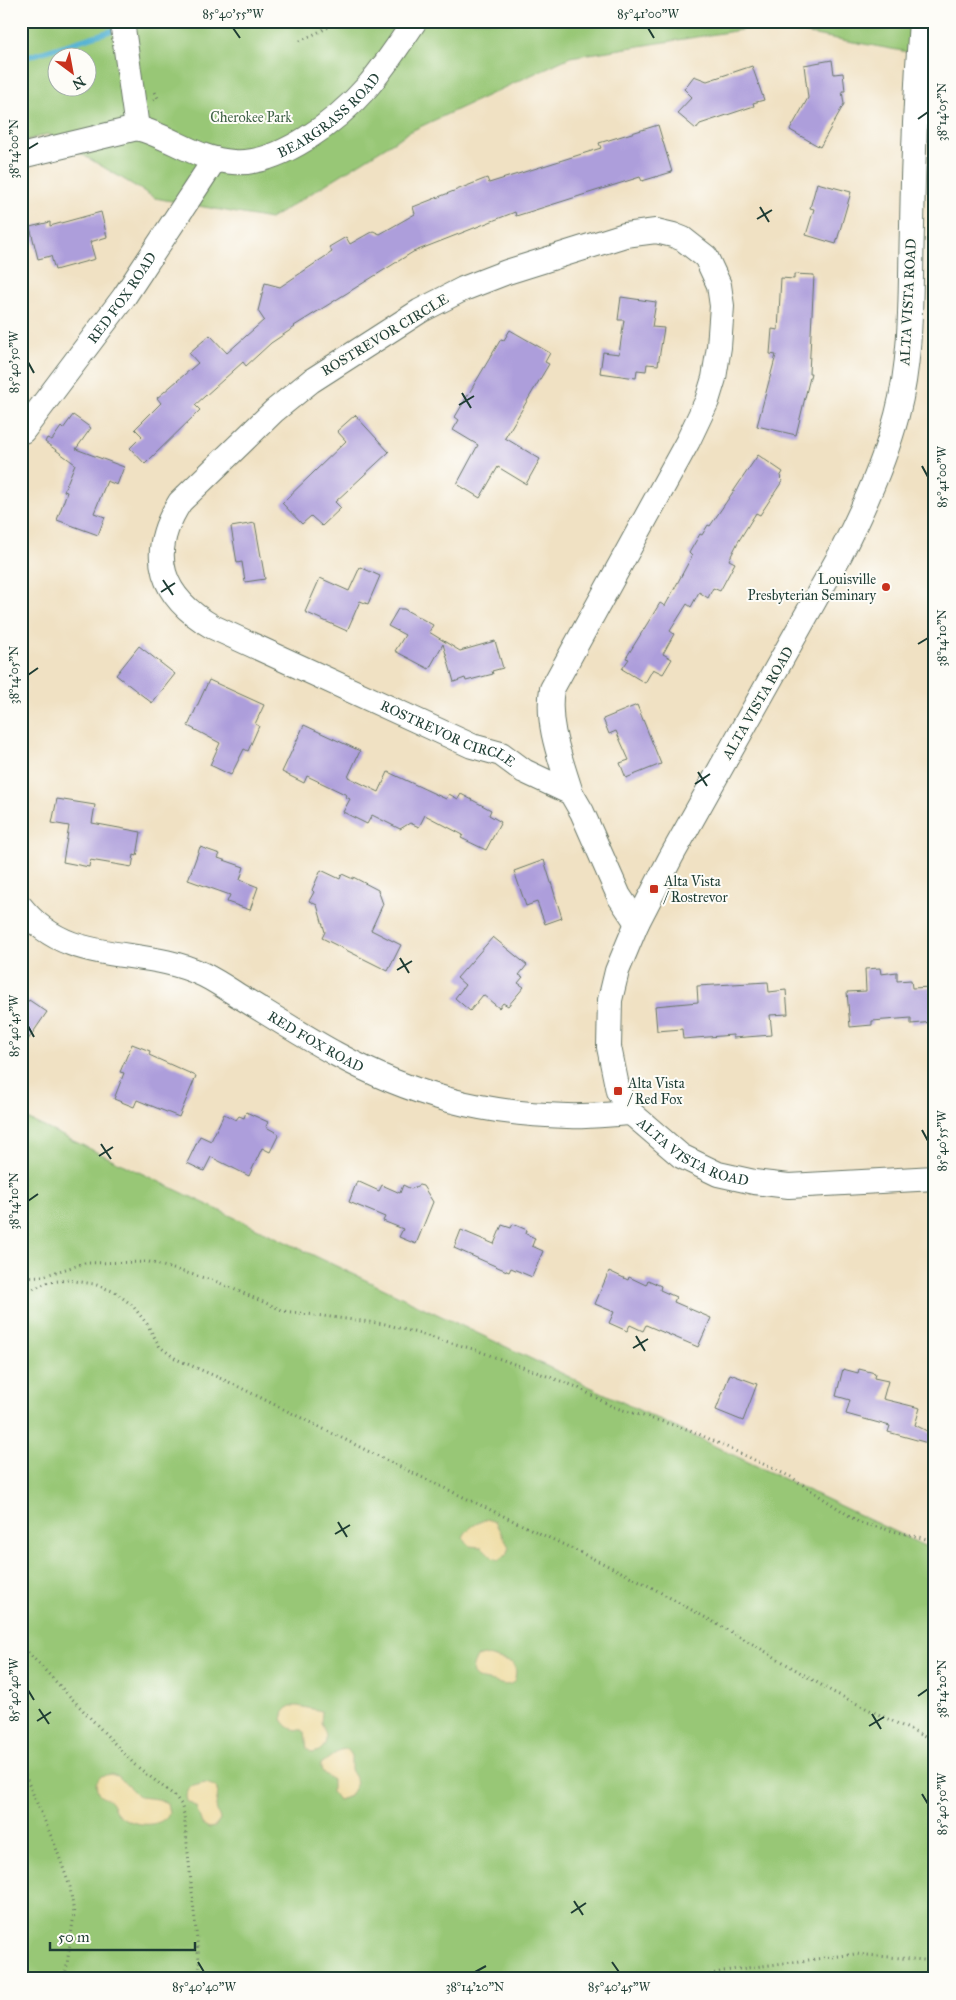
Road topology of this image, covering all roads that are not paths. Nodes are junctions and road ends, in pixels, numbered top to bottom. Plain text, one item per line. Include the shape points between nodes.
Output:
1 (122, 21) edge
2 (415, 21) edge
3 (921, 21) edge
4 (137, 128) junction
5 (21, 156) edge
6 (215, 159) junction
7 (23, 430) dead end
8 (571, 793) junction
9 (21, 907) edge
10 (637, 923) junction
11 (631, 1113) junction
12 (935, 1178) edge

1 - 4 street
2 - 6 street, BEARGRASS ROAD via 367,87 330,122 302,142 251,162
3 - 10 street, ALTA VISTA ROAD via 913,152 910,316 897,414 878,473 840,555
4 - 5 street
4 - 6 street, BEARGRASS ROAD
6 - 7 street, RED FOX ROAD via 124,297
8 - 8 street, ROSTREVOR CIRCLE via 524,771 501,754 472,746 198,618 176,597 169,584 162,561 163,538 168,520 180,502 274,411 311,381 420,310 507,272 626,235 656,231 683,239 706,258 719,285 722,306 719,348 707,402 688,441 552,689 551,717
8 - 10 street, ROSTREVOR CIRCLE via 619,896
9 - 11 street, RED FOX ROAD via 40,928 69,944 174,964 204,974 335,1054 408,1088 462,1105 499,1111 568,1116
10 - 11 street, ALTA VISTA ROAD via 617,971 610,1000 608,1035 618,1091
11 - 12 street, ALTA VISTA ROAD via 681,1156 705,1169 733,1178 790,1186

